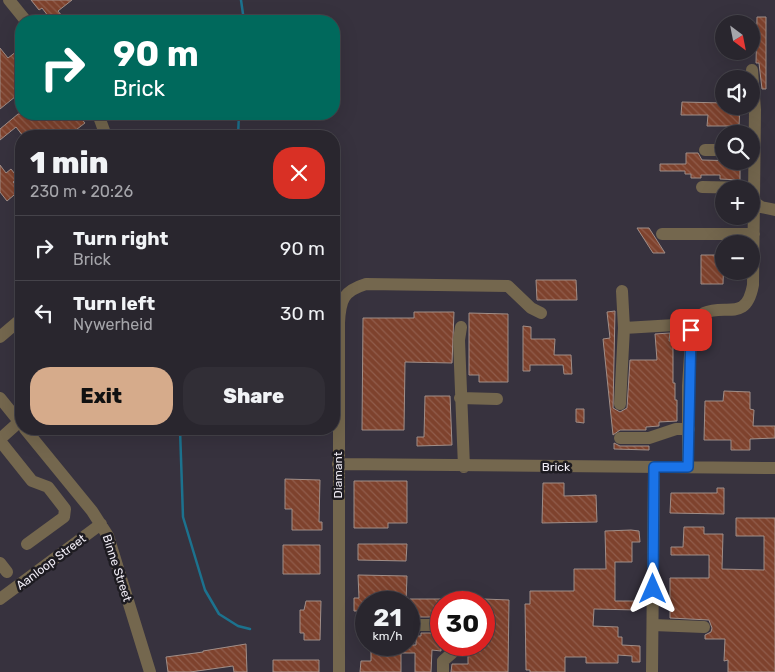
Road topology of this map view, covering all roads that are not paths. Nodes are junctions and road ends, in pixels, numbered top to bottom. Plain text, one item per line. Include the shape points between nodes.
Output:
1 (9, 0) edge
2 (21, 15) edge
3 (705, 150) dead end
4 (715, 150) edge
5 (702, 187) dead end
6 (715, 187) edge
7 (760, 207) edge
8 (775, 210) edge
9 (754, 225) edge
10 (662, 234) dead end
11 (754, 234) joint
12 (752, 280) edge
13 (622, 291) dead end
14 (340, 307) edge
15 (541, 313) dead end
16 (15, 324) edge
17 (692, 324) junction
18 (461, 327) dead end
19 (624, 328) junction
20 (0, 337) edge
21 (0, 398) edge
22 (460, 398) junction
23 (497, 398) dead end
24 (620, 404) dead end
25 (15, 416) edge
26 (15, 430) edge
27 (688, 430) junction
28 (30, 435) edge
29 (338, 435) edge
30 (620, 438) dead end
31 (0, 440) edge
32 (338, 464) junction
33 (464, 466) junction
34 (654, 467) junction
35 (688, 467) junction
36 (775, 468) edge
37 (101, 524) junction
38 (27, 544) dead end
39 (0, 599) edge
40 (653, 625) junction
41 (704, 628) dead end
42 (449, 656) edge
43 (150, 672) edge
44 (339, 672) edge
45 (443, 672) edge
46 (652, 672) edge

1 - 2 street
3 - 4 street
5 - 6 street
7 - 8 street
9 - 11 street
10 - 11 street
12 - 17 street via 751,296 737,310 705,313
13 - 19 street
14 - 15 street, Diamant via 350,290 366,284 508,286
16 - 20 street
17 - 19 street
17 - 27 street
18 - 22 street
19 - 24 street
21 - 25 street, Binne Street
22 - 23 street
22 - 33 street
26 - 31 street
27 - 30 street via 676,429 649,438
27 - 35 street
28 - 37 street, Binne Street
29 - 32 street, Diamant
31 - 38 street via 32,481 48,486 65,509 64,516
32 - 33 street, Brick
32 - 44 street, Diamant
33 - 34 street, Brick
34 - 35 street, Brick
34 - 40 street
35 - 36 street, Brick
37 - 39 street, Aanloop Street
37 - 43 street, Binne Street via 108,536
40 - 41 street
40 - 46 street
42 - 45 street via 443,662

